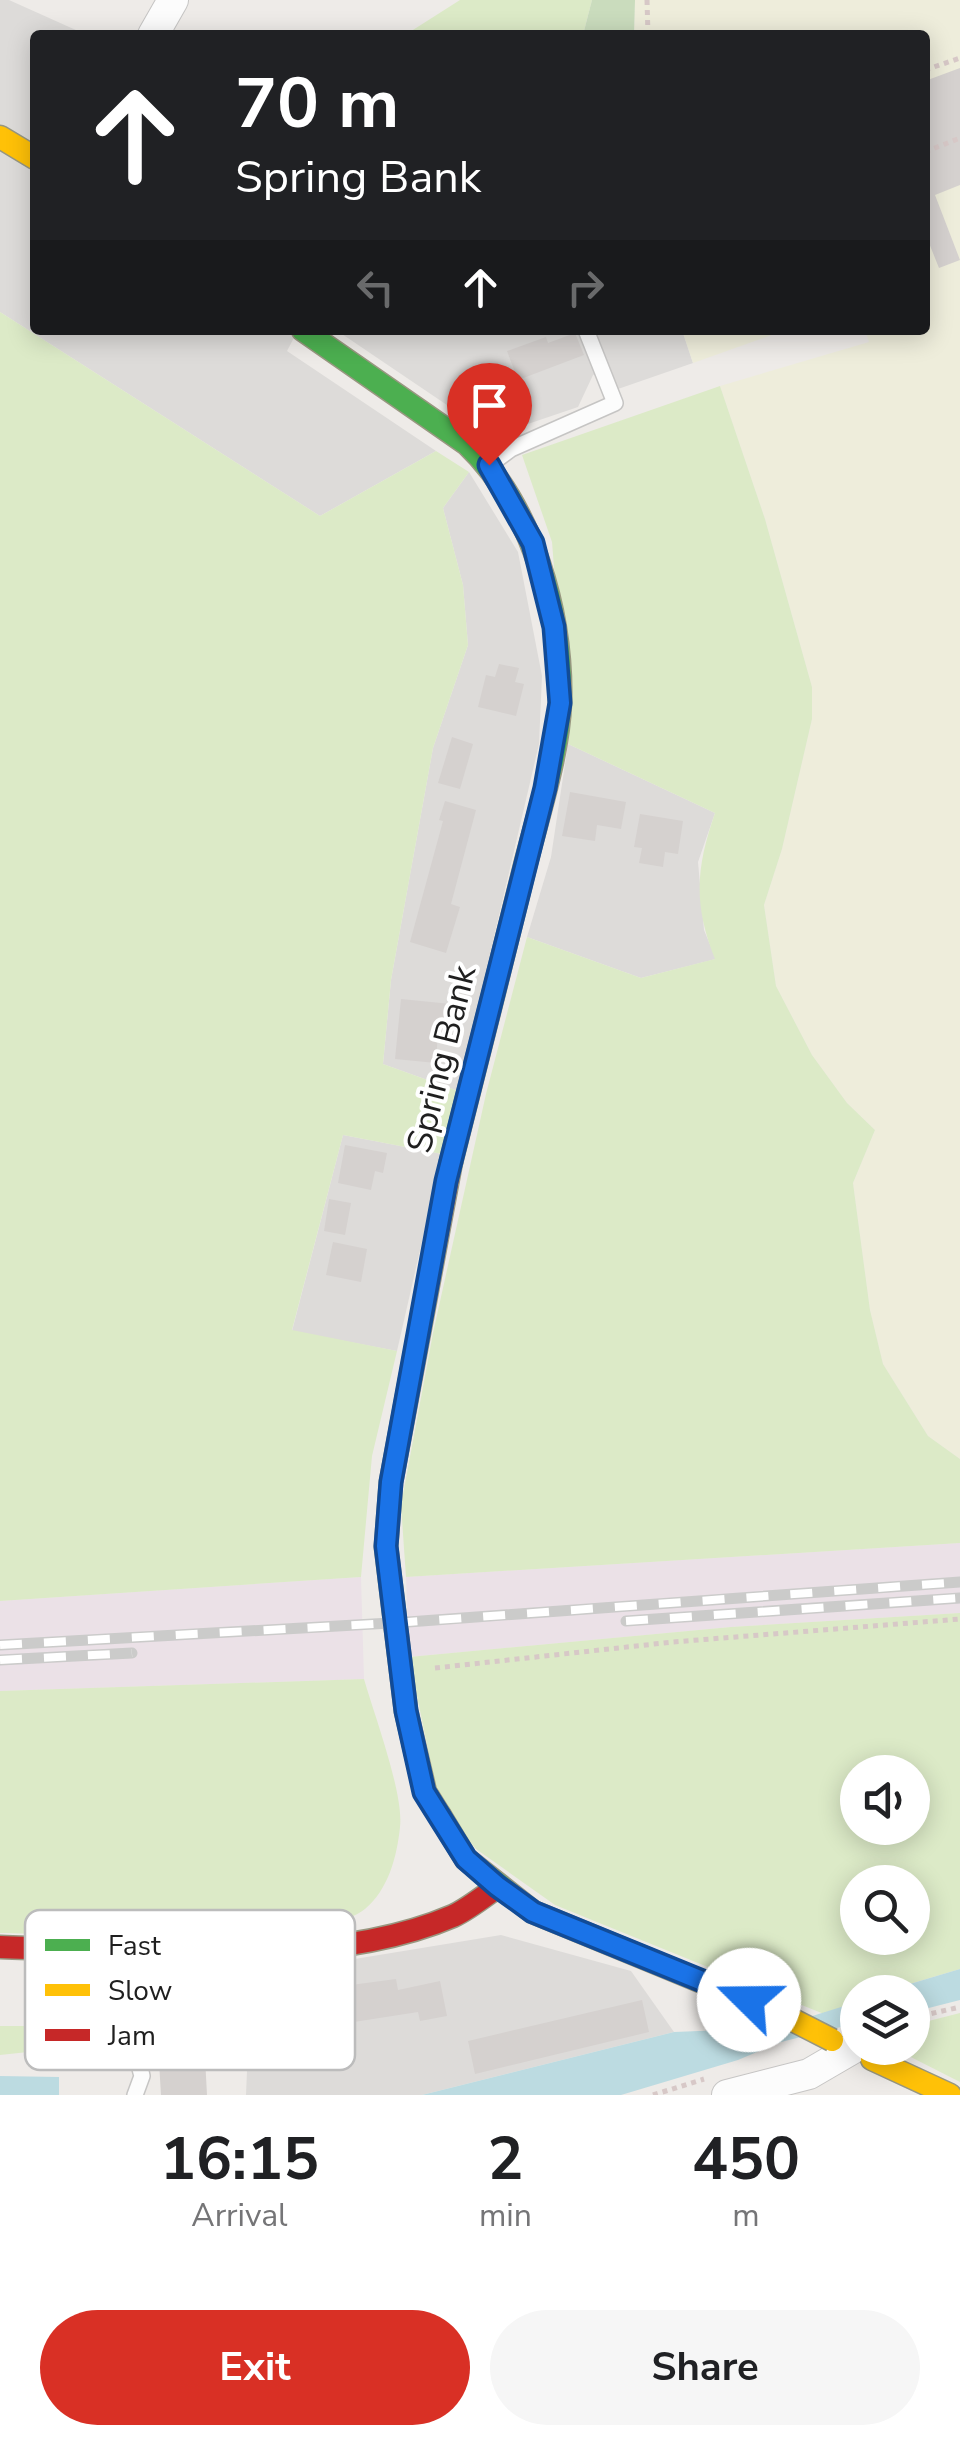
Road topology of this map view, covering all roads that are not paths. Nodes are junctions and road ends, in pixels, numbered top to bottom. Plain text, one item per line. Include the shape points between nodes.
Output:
1 (173, 0) edge
2 (156, 30) edge
3 (0, 137) edge
4 (30, 155) edge
5 (310, 335) edge
6 (588, 335) edge
7 (489, 465) junction
8 (497, 1886) junction
9 (355, 1942) edge
10 (0, 1946) edge
11 (25, 1947) edge
12 (840, 2043) edge
13 (840, 2056) edge
14 (886, 2065) edge
15 (139, 2070) edge
16 (135, 2095) edge
17 (727, 2095) edge
18 (950, 2095) edge

1 - 2 street
3 - 4 street
5 - 7 street, Spring Bank
6 - 7 lane via 615,403 511,448
7 - 8 street, Spring Bank via 533,543 554,627 560,703 545,788 446,1181 391,1482 386,1546 400,1672 424,1792 466,1859
8 - 9 street via 456,1916
8 - 12 street, Spring Bank, bridge via 533,1912
10 - 11 street
13 - 17 street via 809,2074
14 - 18 street, Spring Bank
15 - 16 lane

